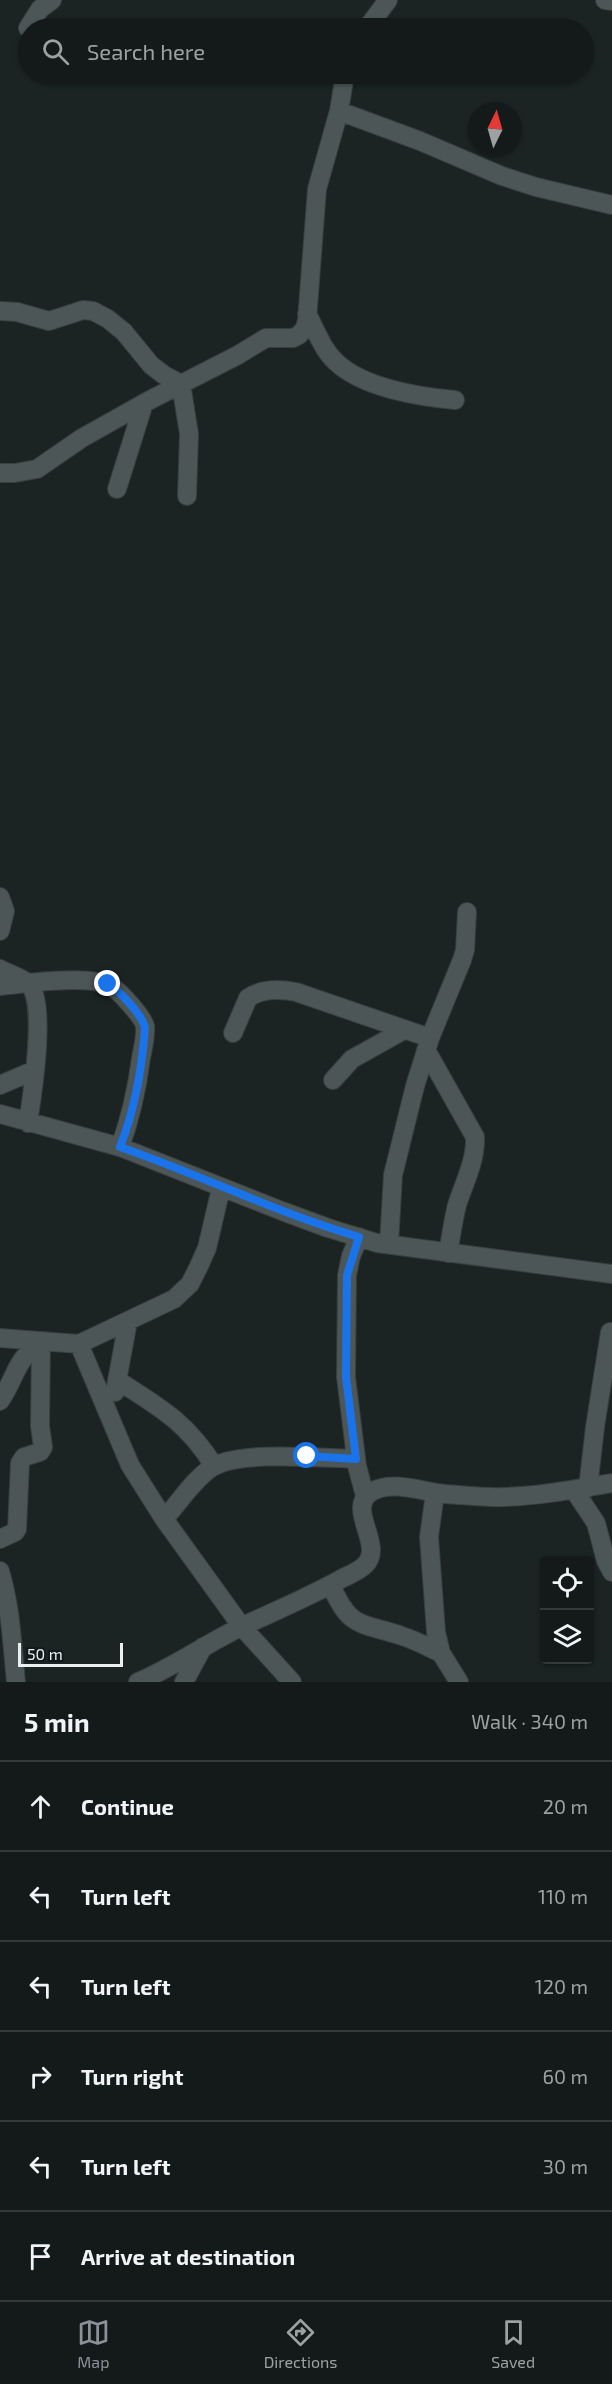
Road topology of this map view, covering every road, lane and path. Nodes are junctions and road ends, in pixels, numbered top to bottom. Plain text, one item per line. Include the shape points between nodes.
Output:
1 (52, 0) edge
2 (388, 0) edge
3 (605, 0) edge
4 (612, 1) edge
5 (34, 18) edge
6 (374, 18) edge
7 (343, 84) edge
8 (339, 111) junction
9 (612, 205) edge
10 (0, 311) edge
11 (307, 314) junction
12 (181, 384) junction
13 (455, 400) dead end
14 (144, 403) junction
15 (0, 473) edge
16 (117, 489) dead end
17 (187, 496) dead end
18 (0, 897) edge
19 (466, 912) dead end
20 (0, 931) edge
21 (0, 969) edge
22 (28, 983) junction
23 (0, 986) edge
24 (404, 1030) junction
25 (233, 1033) dead end
26 (428, 1044) junction
27 (35, 1070) junction
28 (333, 1080) dead end
29 (0, 1085) edge
30 (0, 1114) edge
31 (28, 1123) junction
32 (120, 1147) junction
33 (222, 1188) junction
34 (359, 1237) junction
35 (389, 1245) junction
36 (448, 1252) junction
37 (612, 1274) edge
38 (128, 1321) junction
39 (610, 1332) dead end
40 (0, 1338) edge
41 (41, 1342) junction
42 (80, 1344) junction
43 (117, 1380) junction
44 (0, 1401) edge
45 (110, 1417) junction
46 (356, 1459) junction
47 (214, 1466) junction
48 (612, 1483) edge
49 (581, 1489) junction
50 (435, 1493) junction
51 (365, 1496) junction
52 (165, 1519) junction
53 (0, 1539) edge
54 (0, 1571) edge
55 (612, 1572) edge
56 (331, 1585) junction
57 (4, 1605) edge
58 (242, 1627) junction
59 (203, 1647) junction
60 (441, 1653) junction
61 (146, 1681) edge
62 (16, 1682) edge
63 (184, 1682) edge
64 (292, 1682) edge
65 (459, 1682) edge

1 - 5 street
2 - 6 street
3 - 4 street
7 - 8 street
8 - 9 street via 525,184
8 - 11 street via 317,189
10 - 12 street via 49,321 83,310 93,311 124,332 151,365
11 - 12 street via 299,336 266,338
11 - 13 street via 327,352 358,376 425,398
12 - 14 street
12 - 17 street via 189,434
14 - 15 street via 37,469
14 - 16 street
18 - 20 street via 5,911
19 - 26 street via 465,950
21 - 22 street
22 - 23 street
22 - 27 street via 37,1019
22 - 32 street via 108,984 143,1020 145,1030 135,1096
24 - 25 street via 284,990 248,998
24 - 26 street
24 - 28 street via 352,1059
26 - 35 street via 393,1175
26 - 36 street via 475,1137
27 - 29 street
27 - 31 street
30 - 31 street
31 - 32 street
32 - 33 street
33 - 34 street
33 - 38 street via 207,1248 190,1284 174,1299
34 - 35 street
34 - 46 street via 347,1275 346,1377
35 - 36 street
36 - 37 street
38 - 42 street
38 - 43 street
39 - 49 street
40 - 41 street
41 - 42 street
41 - 44 street via 19,1362
41 - 53 street via 43,1447 20,1463 17,1529
42 - 45 street
43 - 45 street
43 - 47 street via 177,1420
45 - 52 street via 130,1466
46 - 47 street via 286,1456
46 - 51 street
47 - 52 street
48 - 49 street
49 - 50 street via 502,1497
49 - 55 street
50 - 51 street via 383,1487
50 - 60 street via 429,1537
51 - 56 street via 362,1519 370,1542 367,1562
52 - 58 street
54 - 57 street
56 - 58 street
56 - 60 street via 340,1606 358,1624 403,1636
57 - 62 street
58 - 59 street
58 - 64 street
59 - 61 street
59 - 63 street
60 - 65 street

